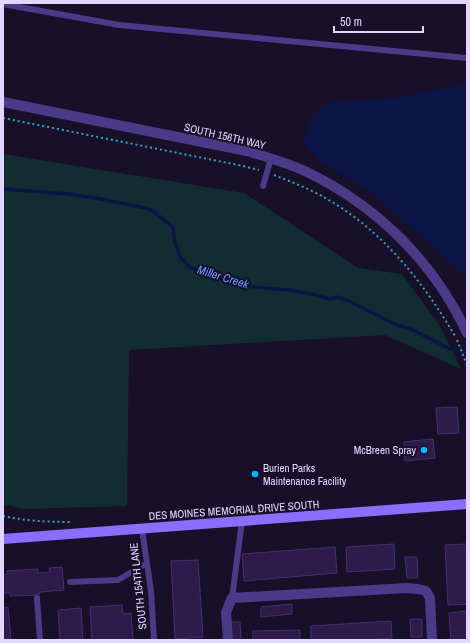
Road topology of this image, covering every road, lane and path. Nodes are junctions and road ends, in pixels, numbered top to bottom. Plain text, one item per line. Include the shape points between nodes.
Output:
1 (3, 4) edge
2 (467, 58) edge
3 (3, 102) edge
4 (3, 118) edge
5 (271, 158) junction
6 (267, 172) junction
7 (263, 186) dead end
8 (467, 333) edge
9 (467, 365) edge
10 (467, 504) edge
11 (242, 521) junction
12 (142, 529) junction
13 (3, 539) edge
14 (147, 563) junction
15 (70, 582) dead end
16 (37, 598) dead end
17 (232, 598) junction
18 (40, 640) edge
19 (154, 640) edge
20 (228, 640) edge
21 (432, 640) edge

1 - 2 lane via 119,25
3 - 5 street, SOUTH 156TH WAY
4 - 6 path
5 - 6 lane
5 - 8 street, SOUTH 156TH WAY via 334,186 384,222 407,244 446,293
6 - 7 lane
6 - 9 path via 327,199 374,233 395,253 432,299 449,326
10 - 11 main road, DES MOINES MEMORIAL DRIVE SOUTH
11 - 12 main road, DES MOINES MEMORIAL DRIVE SOUTH
11 - 17 lane
12 - 13 main road, DES MOINES MEMORIAL DRIVE SOUTH
12 - 14 lane, SOUTH 154TH LANE
14 - 15 lane via 118,580
14 - 19 lane, SOUTH 154TH LANE
16 - 18 lane
17 - 20 street via 226,612
17 - 21 street via 418,589 426,591 430,598

